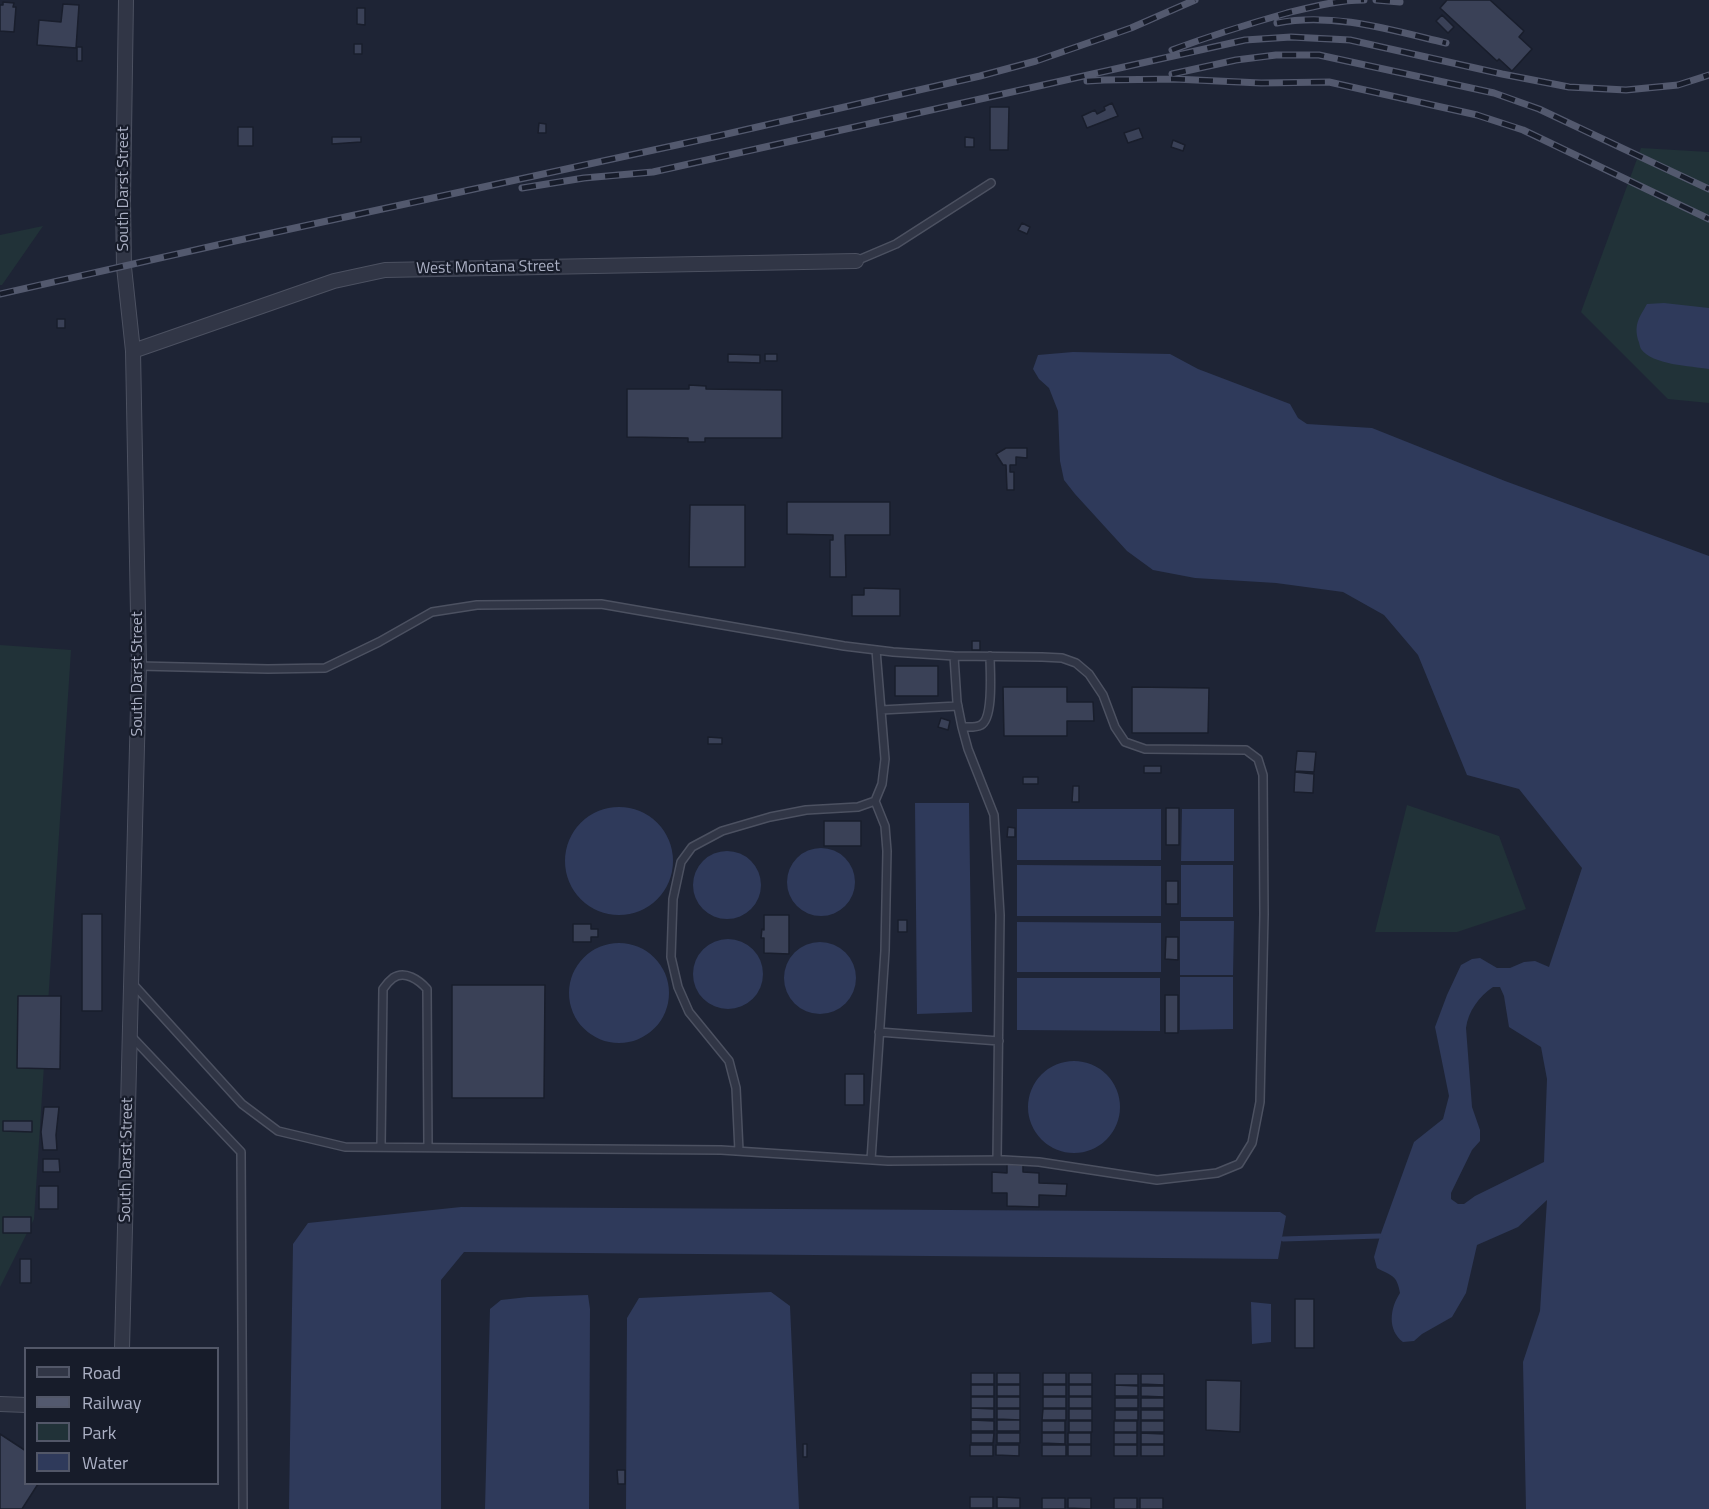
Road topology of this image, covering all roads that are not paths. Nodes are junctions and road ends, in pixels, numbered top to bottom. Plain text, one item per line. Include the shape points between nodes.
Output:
1 (126, 0) edge
2 (991, 183) dead end
3 (856, 261) joint
4 (133, 351) junction
5 (876, 650) junction
6 (954, 656) junction
7 (990, 656) junction
8 (139, 666) junction
9 (958, 706) junction
10 (881, 710) junction
11 (962, 727) junction
12 (875, 801) junction
13 (131, 982) junction
14 (879, 1032) junction
15 (130, 1035) junction
16 (999, 1041) junction
17 (381, 1147) junction
18 (428, 1147) junction
19 (739, 1151) junction
20 (871, 1160) junction
21 (997, 1160) junction
22 (122, 1347) edge
23 (0, 1404) edge
24 (24, 1405) edge
25 (243, 1509) edge

1 - 4 street, South Darst Street via 124,267
2 - 3 lane via 896,244
3 - 4 street, West Montana Street via 385,270 334,281
4 - 8 street, South Darst Street
5 - 6 lane
5 - 8 lane via 601,604 477,605 432,612 325,668
5 - 10 lane
6 - 7 lane
6 - 9 lane
7 - 11 lane via 990,708 986,720 980,726
7 - 21 lane via 1062,658 1076,663 1103,695 1125,742 1146,748 1245,750 1258,759 1263,775 1260,1102 1252,1143 1239,1164 1217,1173 1157,1180 1039,1162
8 - 13 street, South Darst Street
9 - 10 lane
9 - 11 lane
10 - 12 lane via 885,759
11 - 16 lane via 994,815 1000,915
12 - 14 lane via 885,826 887,851
12 - 19 lane via 858,807 806,810 722,831 692,847 681,862 673,899 671,957 689,1012 729,1061 736,1088
13 - 15 street, South Darst Street
13 - 17 lane via 242,1104 278,1131 345,1147
14 - 16 lane
14 - 20 lane
15 - 22 street, South Darst Street
15 - 25 lane via 241,1152
16 - 21 lane
17 - 18 lane
17 - 18 lane via 382,989 393,977 406,975 418,979 427,989
18 - 19 lane
19 - 20 lane
20 - 21 lane
23 - 24 street

